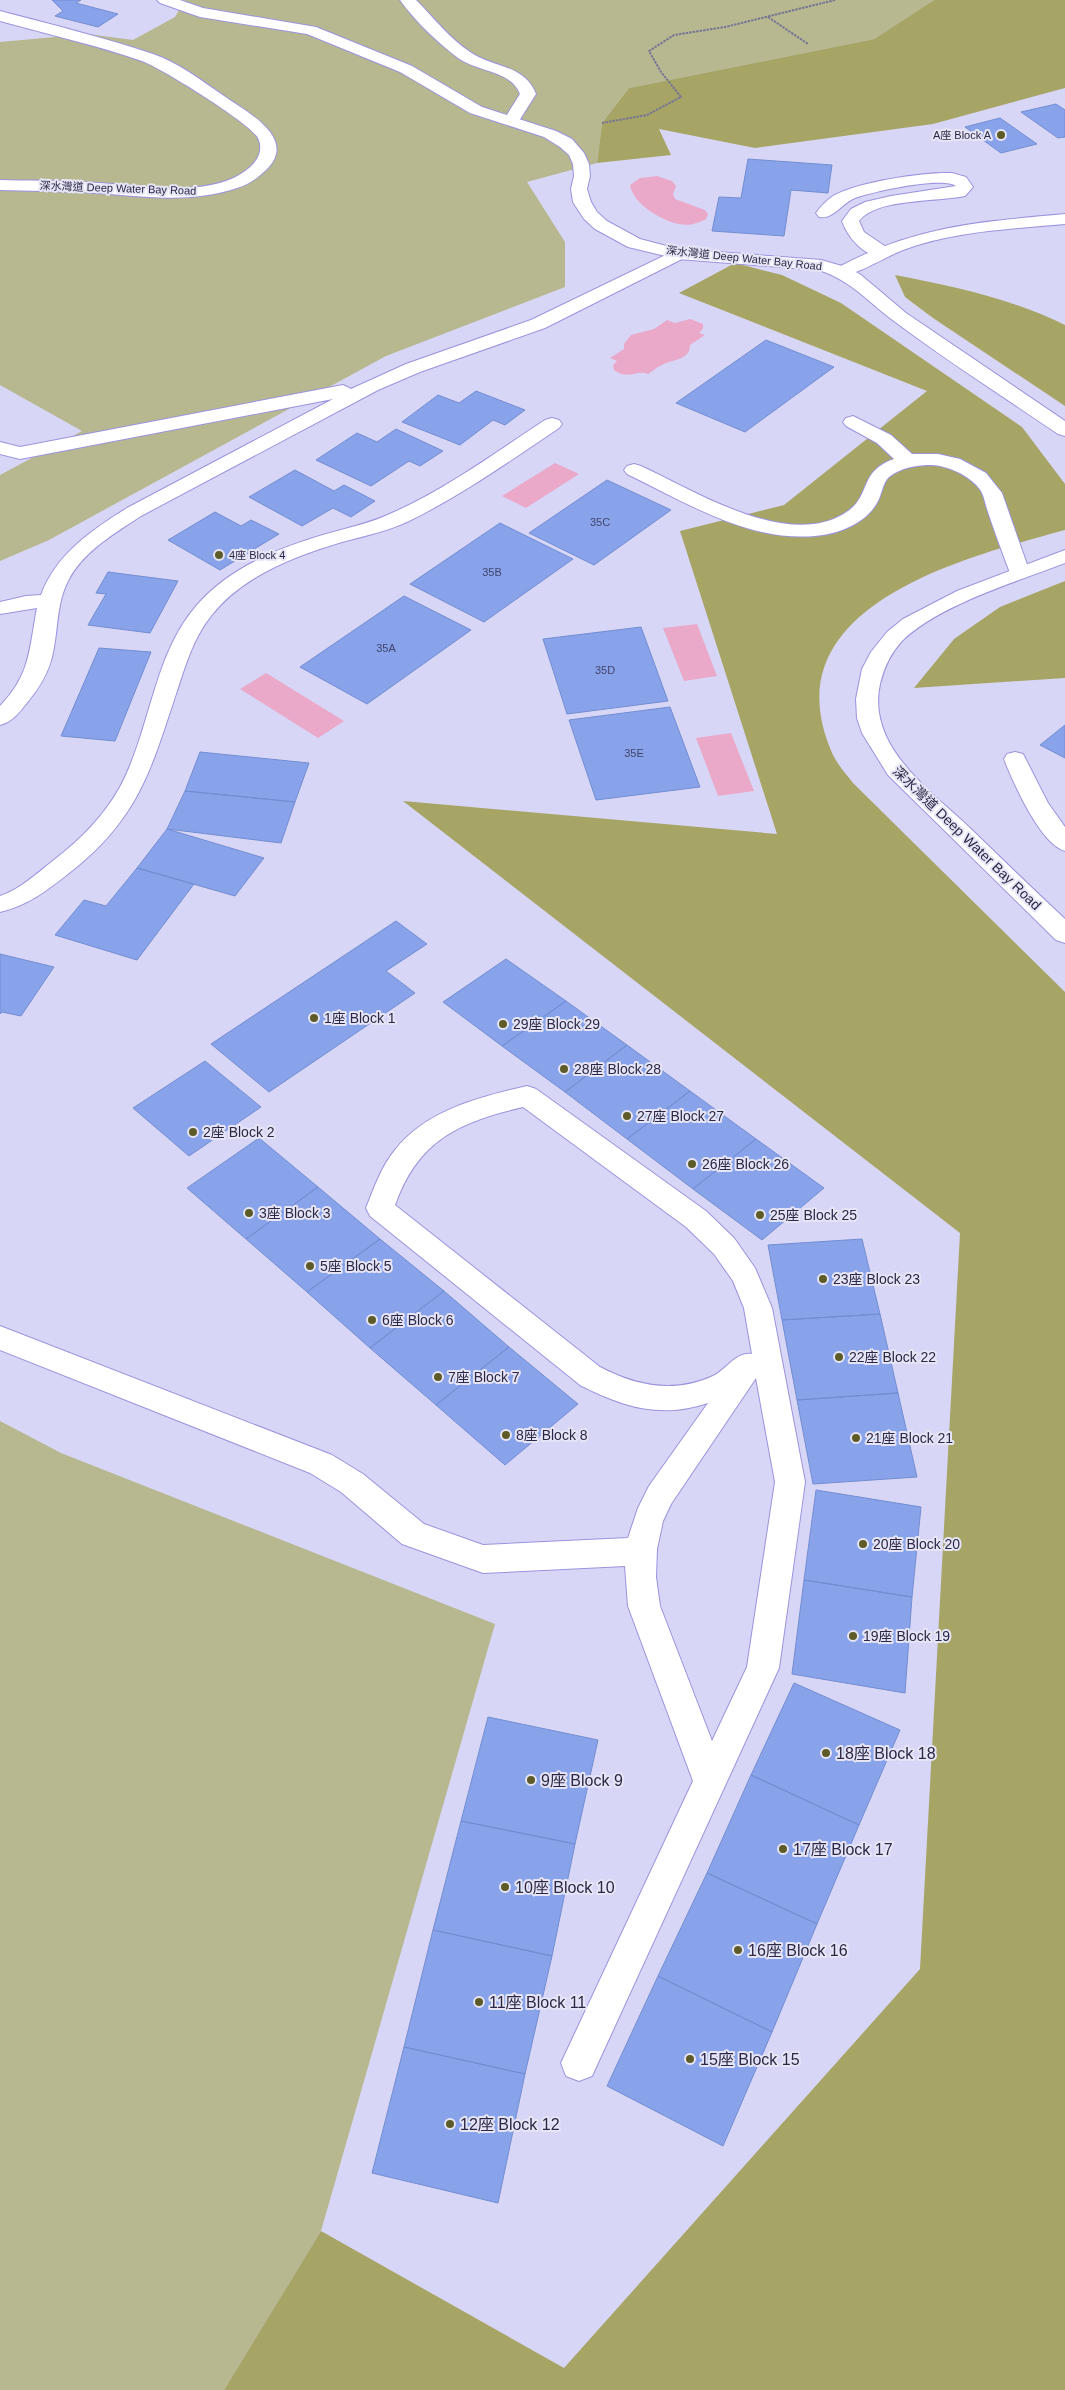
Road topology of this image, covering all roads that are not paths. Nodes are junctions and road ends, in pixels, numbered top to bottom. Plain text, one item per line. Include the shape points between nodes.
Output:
1 (165, 0) edge
2 (408, 0) edge
3 (0, 16) edge
4 (511, 121) junction
5 (0, 185) edge
6 (824, 213) dead end
7 (1065, 219) edge
8 (880, 251) junction
9 (678, 254) junction
10 (843, 272) junction
11 (371, 386) junction
12 (853, 422) dead end
13 (552, 424) dead end
14 (1065, 430) edge
15 (0, 448) edge
16 (908, 461) junction
17 (634, 470) dead end
18 (1065, 556) edge
19 (1020, 573) junction
20 (49, 601) junction
21 (0, 608) edge
22 (0, 718) edge
23 (1016, 759) dead end
24 (1065, 843) edge
25 (0, 904) edge
26 (1065, 934) edge
27 (0, 1338) edge
28 (757, 1354) junction
29 (640, 1552) junction
30 (710, 1780) junction
31 (579, 2063) dead end

1 - 4 street, 深水灣道 Deep Water Bay Road via 200,12 311,30 406,69 476,110
2 - 4 street via 465,56 524,83 528,94
3 - 5 street, 深水灣道 Deep Water Bay Road via 124,49 171,68 258,127 269,145 268,155 257,170 238,182 206,190 165,192
4 - 9 street, 深水灣道 Deep Water Bay Road via 550,134 576,153 581,164 579,189 582,202 602,226 634,243
6 - 8 street via 840,199 862,192 940,178 962,182 965,186 960,192 883,202 856,212 851,225 854,232
7 - 8 street via 934,234
8 - 10 street
9 - 10 street, 深水灣道 Deep Water Bay Road via 821,264
9 - 11 street via 538,324
10 - 14 street, 深水灣道 Deep Water Bay Road via 855,278 900,317
11 - 15 street via 20,453
11 - 20 street via 107,529 83,548 66,568
12 - 16 street via 884,439
13 - 25 street via 429,503 398,518 272,560 222,593 205,610 181,647 138,771 112,816 67,863 25,895
16 - 17 street via 893,467 874,482 866,505 854,516 815,530 793,531 750,524
16 - 19 street via 942,461 971,472 982,480 990,489
18 - 19 street, 深水灣道 Deep Water Bay Road
19 - 26 street, 深水灣道 Deep Water Bay Road via 928,611 906,626 876,661 867,703 871,726 896,770
20 - 21 street
20 - 22 street via 42,653 34,674 22,694
23 - 24 street via 1028,790 1047,822
27 - 29 street via 321,1464 359,1489 413,1534 483,1559
28 - 28 street via 758,1308 745,1276 724,1246 696,1219 527,1096 484,1105 455,1117 408,1152 393,1174 380,1208 590,1376 619,1391 655,1399 691,1396 724,1385
28 - 29 street via 661,1494 647,1521
28 - 30 street via 790,1482 763,1668
29 - 30 street via 639,1579 644,1606
30 - 31 street

